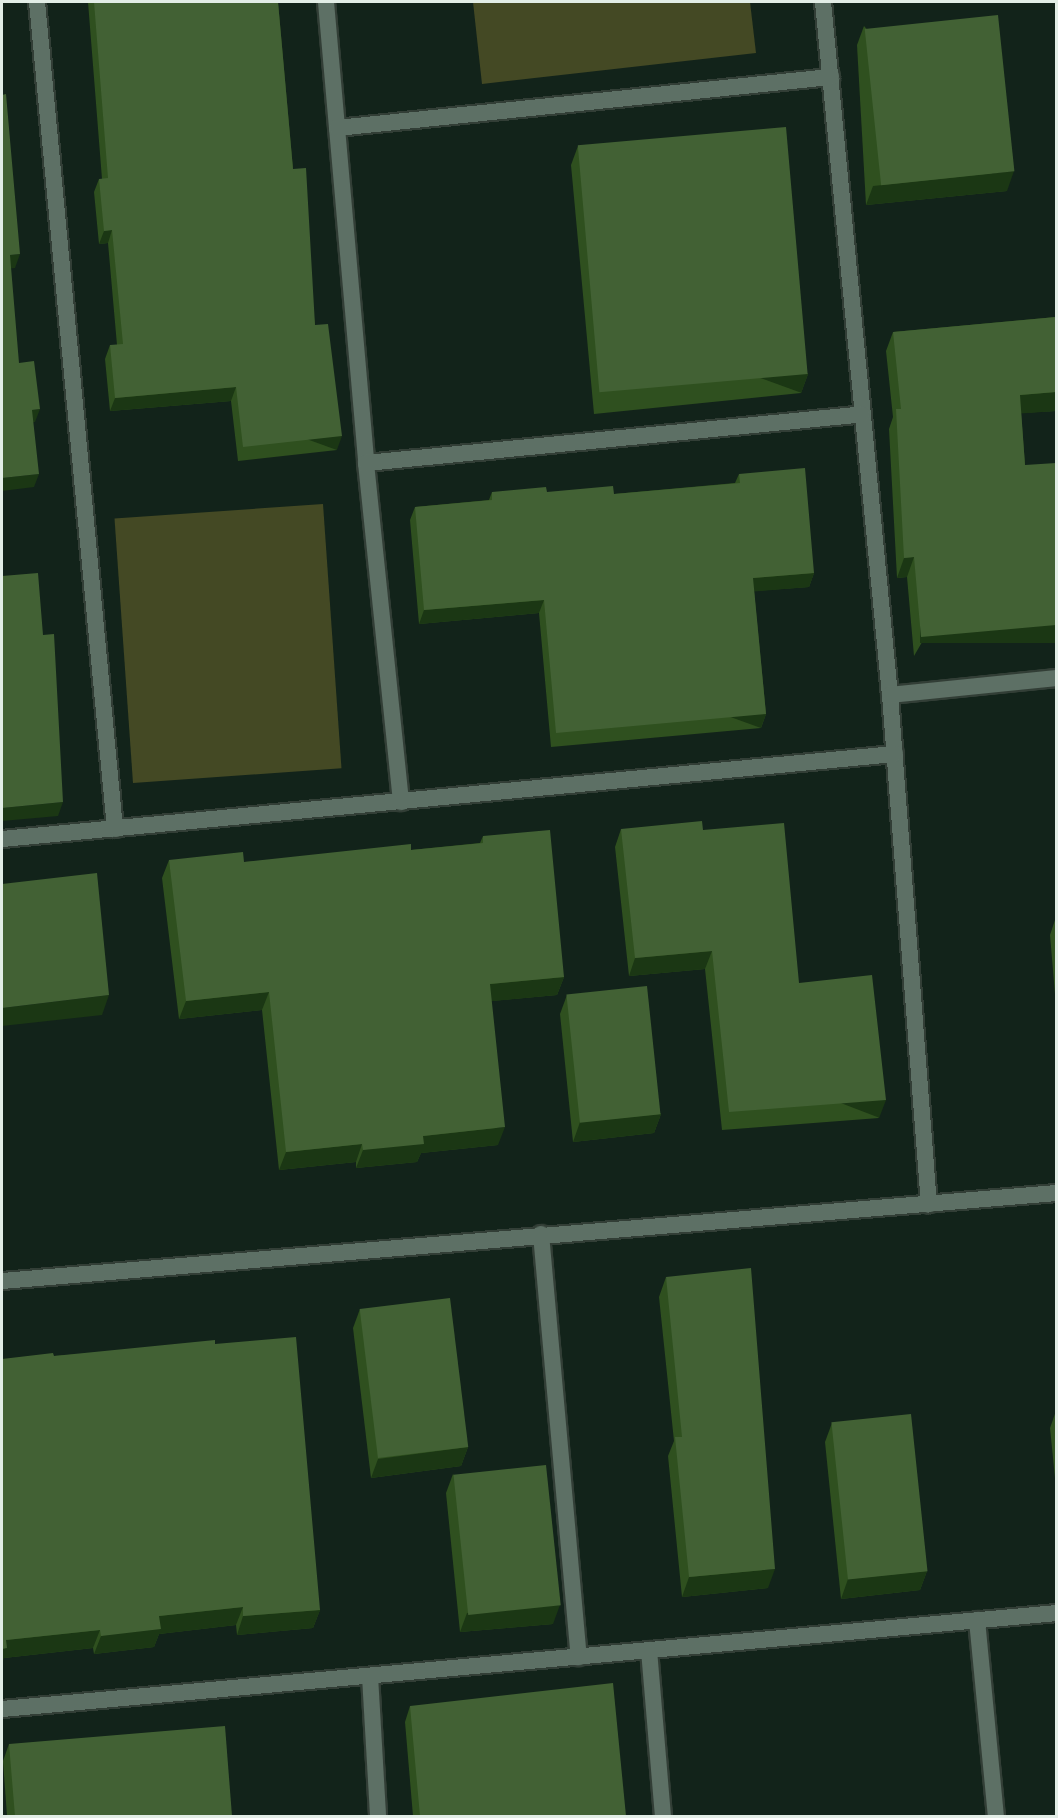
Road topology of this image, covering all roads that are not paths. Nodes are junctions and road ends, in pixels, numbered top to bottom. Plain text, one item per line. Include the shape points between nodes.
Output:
1 (38, 2) edge
2 (326, 2) edge
3 (823, 2) edge
4 (831, 77) junction
5 (337, 128) junction
6 (862, 414) junction
7 (366, 462) junction
8 (1056, 678) edge
9 (890, 695) junction
10 (895, 754) junction
11 (401, 802) junction
12 (115, 829) junction
13 (2, 839) edge
14 (1056, 1193) edge
15 (929, 1205) junction
16 (541, 1234) junction
17 (2, 1281) edge
18 (1056, 1613) edge
19 (977, 1620) junction
20 (649, 1650) junction
21 (579, 1657) junction
22 (370, 1676) junction
23 (2, 1709) edge
24 (378, 1816) edge
25 (663, 1816) edge
26 (996, 1816) edge

1 - 12 street
2 - 5 street
3 - 4 street
4 - 5 street
4 - 6 street
5 - 7 street
6 - 7 street
6 - 9 street
7 - 11 street
8 - 9 street
9 - 10 street
10 - 11 street
10 - 15 street
11 - 12 street
12 - 13 street
14 - 15 street
15 - 16 street
16 - 17 street
16 - 21 street
18 - 19 street
19 - 20 street
19 - 26 street
20 - 21 street
20 - 25 street
21 - 22 street
22 - 23 street
22 - 24 street

